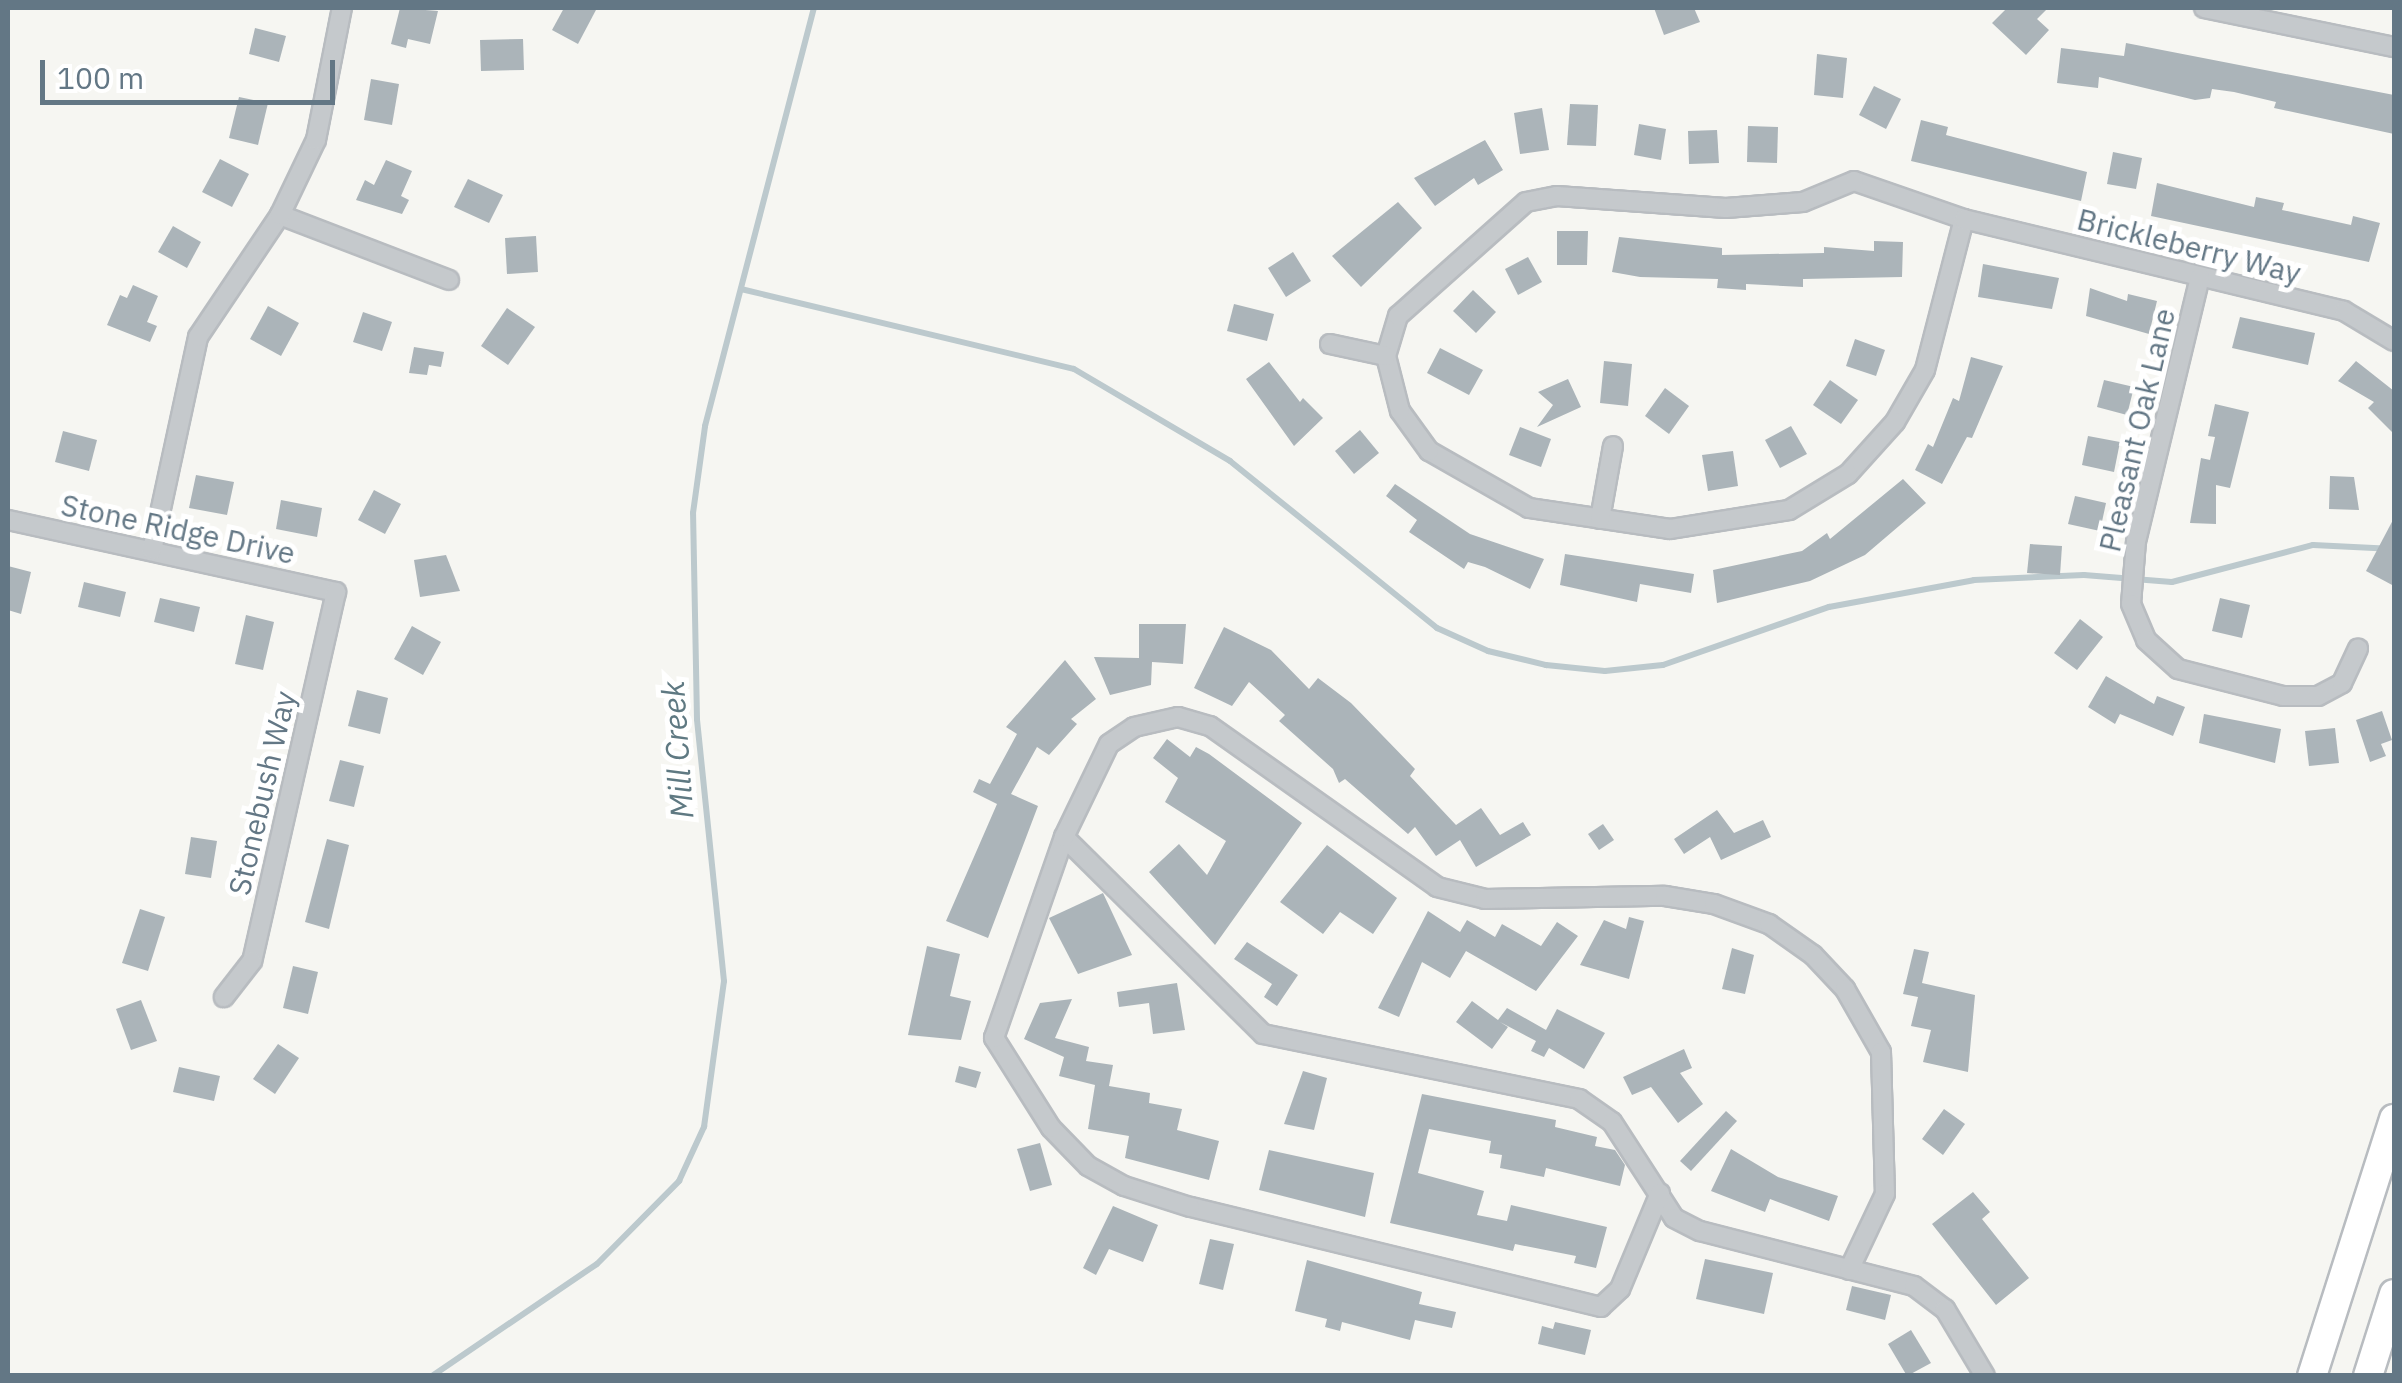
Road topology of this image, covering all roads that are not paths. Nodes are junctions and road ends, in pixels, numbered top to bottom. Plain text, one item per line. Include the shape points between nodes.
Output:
1 (342, 8) edge
2 (2204, 8) edge
3 (2302, 17) edge
4 (2394, 47) edge
5 (280, 215) junction
6 (1964, 219) junction
7 (2200, 277) junction
8 (449, 280) dead end
9 (2394, 341) edge
10 (1330, 344) dead end
11 (1386, 356) junction
12 (1613, 446) dead end
13 (1600, 519) junction
14 (8, 520) edge
15 (152, 550) junction
16 (336, 592) joint
17 (2358, 650) dead end
18 (1064, 837) junction
19 (224, 998) dead end
20 (2394, 1119) edge
21 (1660, 1193) junction
22 (1848, 1270) junction
23 (2394, 1294) edge
24 (1985, 1376) edge
25 (2312, 1376) edge
26 (2368, 1376) edge

1 - 5 street via 316,140
2 - 3 street
3 - 4 street
5 - 8 street
5 - 15 street via 198,337
6 - 7 street, Brickleberry Way
6 - 11 street, Brickleberry Way via 1854,181 1803,202 1726,208 1557,196 1526,202 1416,295 1398,316
6 - 13 street via 1924,370 1895,422 1848,474 1789,510 1718,523 1670,530
7 - 9 street, Brickleberry Way via 2344,311
7 - 17 street, Pleasant Oak Lane via 2136,540 2131,604 2146,640 2178,670 2283,696 2318,696 2342,683
10 - 11 street
11 - 13 street via 1400,411 1429,451 1530,508
12 - 13 street
14 - 15 street, Stone Ridge Drive
15 - 16 street, Stone Ridge Drive
16 - 19 street, Stonebush Way via 252,961
18 - 21 street via 1263,1034 1579,1099 1612,1122
18 - 21 street via 994,1038 1051,1128 1088,1166 1124,1186 1190,1207 1601,1307 1620,1289
18 - 22 street via 1109,744 1134,727 1178,717 1210,726 1437,887 1485,900 1666,896 1769,924 1813,954 1845,990 1882,1052 1885,1194
20 - 25 main road
21 - 22 street via 1674,1218 1700,1231
22 - 24 street via 1914,1286 1945,1309
23 - 26 main road

